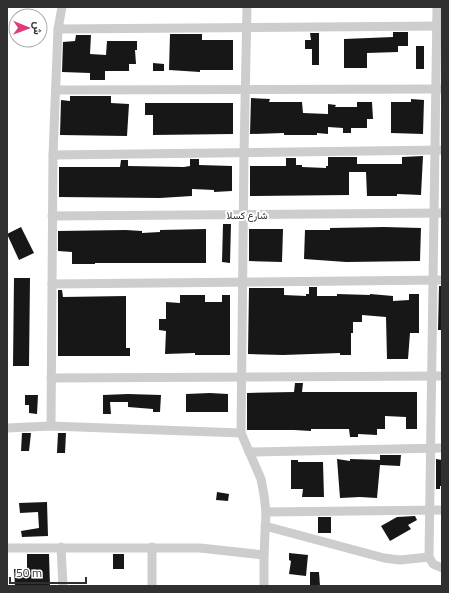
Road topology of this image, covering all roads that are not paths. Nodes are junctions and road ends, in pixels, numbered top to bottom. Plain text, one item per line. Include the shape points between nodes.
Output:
1 (62, 7) edge
2 (247, 7) edge
3 (437, 7) edge
4 (247, 26) junction
5 (439, 26) edge
6 (58, 29) junction
7 (438, 89) edge
8 (56, 90) junction
9 (245, 90) junction
10 (438, 150) edge
11 (244, 153) junction
12 (53, 155) junction
13 (438, 214) edge
14 (244, 215) junction
15 (52, 216) junction
16 (437, 280) edge
17 (243, 282) junction
18 (52, 284) junction
19 (431, 376) junction
20 (442, 376) edge
21 (242, 377) junction
22 (51, 378) junction
23 (51, 426) junction
24 (7, 428) edge
25 (241, 433) junction
26 (429, 448) junction
27 (442, 448) edge
28 (249, 452) junction
29 (430, 510) junction
30 (442, 510) edge
31 (266, 512) junction
32 (265, 526) junction
33 (61, 547) junction
34 (7, 548) edge
35 (152, 548) junction
36 (264, 555) junction
37 (428, 557) junction
38 (442, 568) edge
39 (62, 586) edge
40 (152, 586) edge
41 (264, 586) edge

1 - 6 street
2 - 4 street
3 - 5 street
4 - 5 street
4 - 6 street
4 - 9 street
5 - 7 street
6 - 8 street
7 - 9 street
7 - 10 street
8 - 9 street
8 - 12 street
9 - 11 street
10 - 11 street
10 - 13 street
11 - 12 street
11 - 14 street
12 - 15 street
13 - 14 street, شارع كسلا
13 - 16 street
14 - 15 street, شارع كسلا
14 - 17 street
15 - 18 street
16 - 17 street
16 - 19 street
17 - 18 street
17 - 21 street
18 - 22 street
19 - 20 street
19 - 21 street
19 - 26 street
21 - 22 street
21 - 25 street
22 - 23 street
23 - 24 street
23 - 25 street
25 - 28 street
26 - 27 street
26 - 28 street
26 - 29 street
28 - 31 street via 261,480
29 - 30 street
29 - 31 street
29 - 37 street
31 - 32 street
32 - 36 street
32 - 37 street via 384,558 400,560
33 - 34 street
33 - 35 street
33 - 39 street
35 - 36 street via 200,548
35 - 40 street
36 - 41 street
37 - 38 street via 433,564

